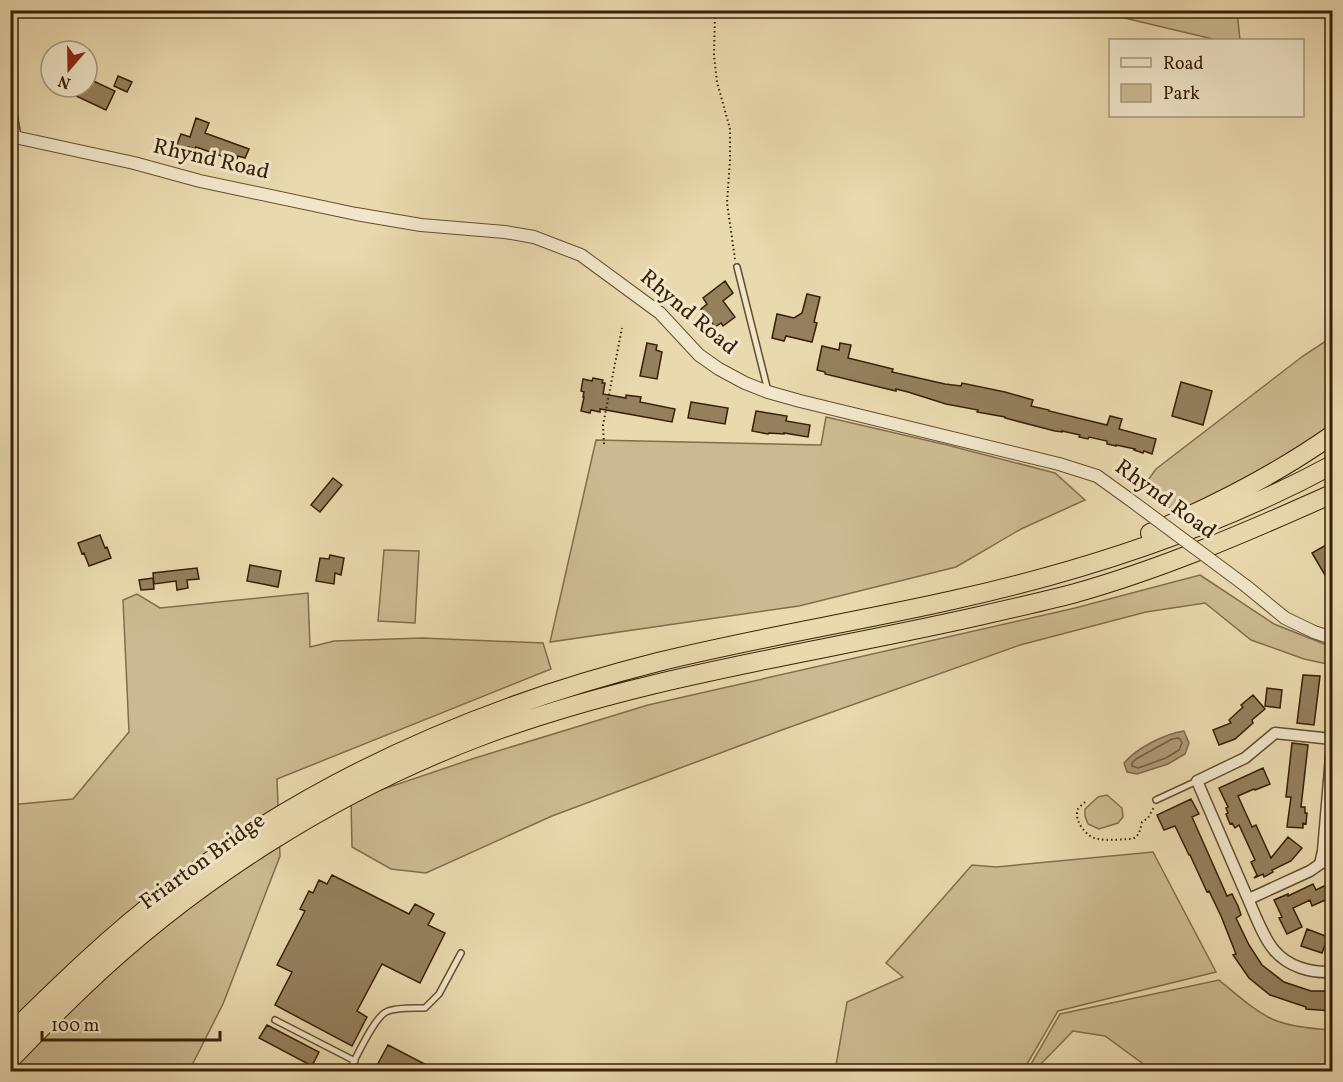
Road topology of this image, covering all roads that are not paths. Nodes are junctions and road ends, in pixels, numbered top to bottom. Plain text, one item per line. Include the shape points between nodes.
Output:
1 (10, 91) edge
2 (14, 137) edge
3 (737, 267) road end
4 (768, 392) junction
5 (1332, 435) edge
6 (1332, 465) edge
7 (1332, 492) edge
8 (1014, 586) junction
9 (1332, 638) edge
10 (1332, 739) edge
11 (1332, 745) edge
12 (1197, 781) junction
13 (1156, 800) road end
14 (1320, 864) junction
15 (1332, 867) edge
16 (1249, 899) junction
17 (461, 953) dead end
18 (1332, 972) edge
19 (276, 1020) dead end
20 (10, 1034) edge
21 (10, 1060) edge
22 (355, 1061) junction
23 (792, 1068) dead end
24 (272, 1071) edge
25 (277, 1071) edge
26 (346, 1071) edge
27 (783, 1071) edge

1 - 2 lane
2 - 4 street, Rhynd Road via 356,214 534,237 581,255 660,313 699,355
3 - 4 lane
4 - 9 street, Rhynd Road, bridge via 1097,476 1285,618
5 - 8 highway via 1290,463 1195,514
6 - 8 highway via 1197,529
7 - 21 highway, Friarton Bridge via 1214,546 1070,594 662,682 478,737 325,809 213,881 125,949
8 - 20 highway, Friarton Bridge via 660,662 578,684 446,731 311,797 207,863 122,928
10 - 12 street via 1275,733 1245,758
11 - 14 street
12 - 13 lane
12 - 16 street
14 - 15 lane
14 - 16 street
16 - 18 street via 1269,942 1284,959 1308,971
17 - 22 lane via 439,994 425,1008 387,1011 378,1018
19 - 22 lane
22 - 26 lane
23 - 27 lane
24 - 25 lane

